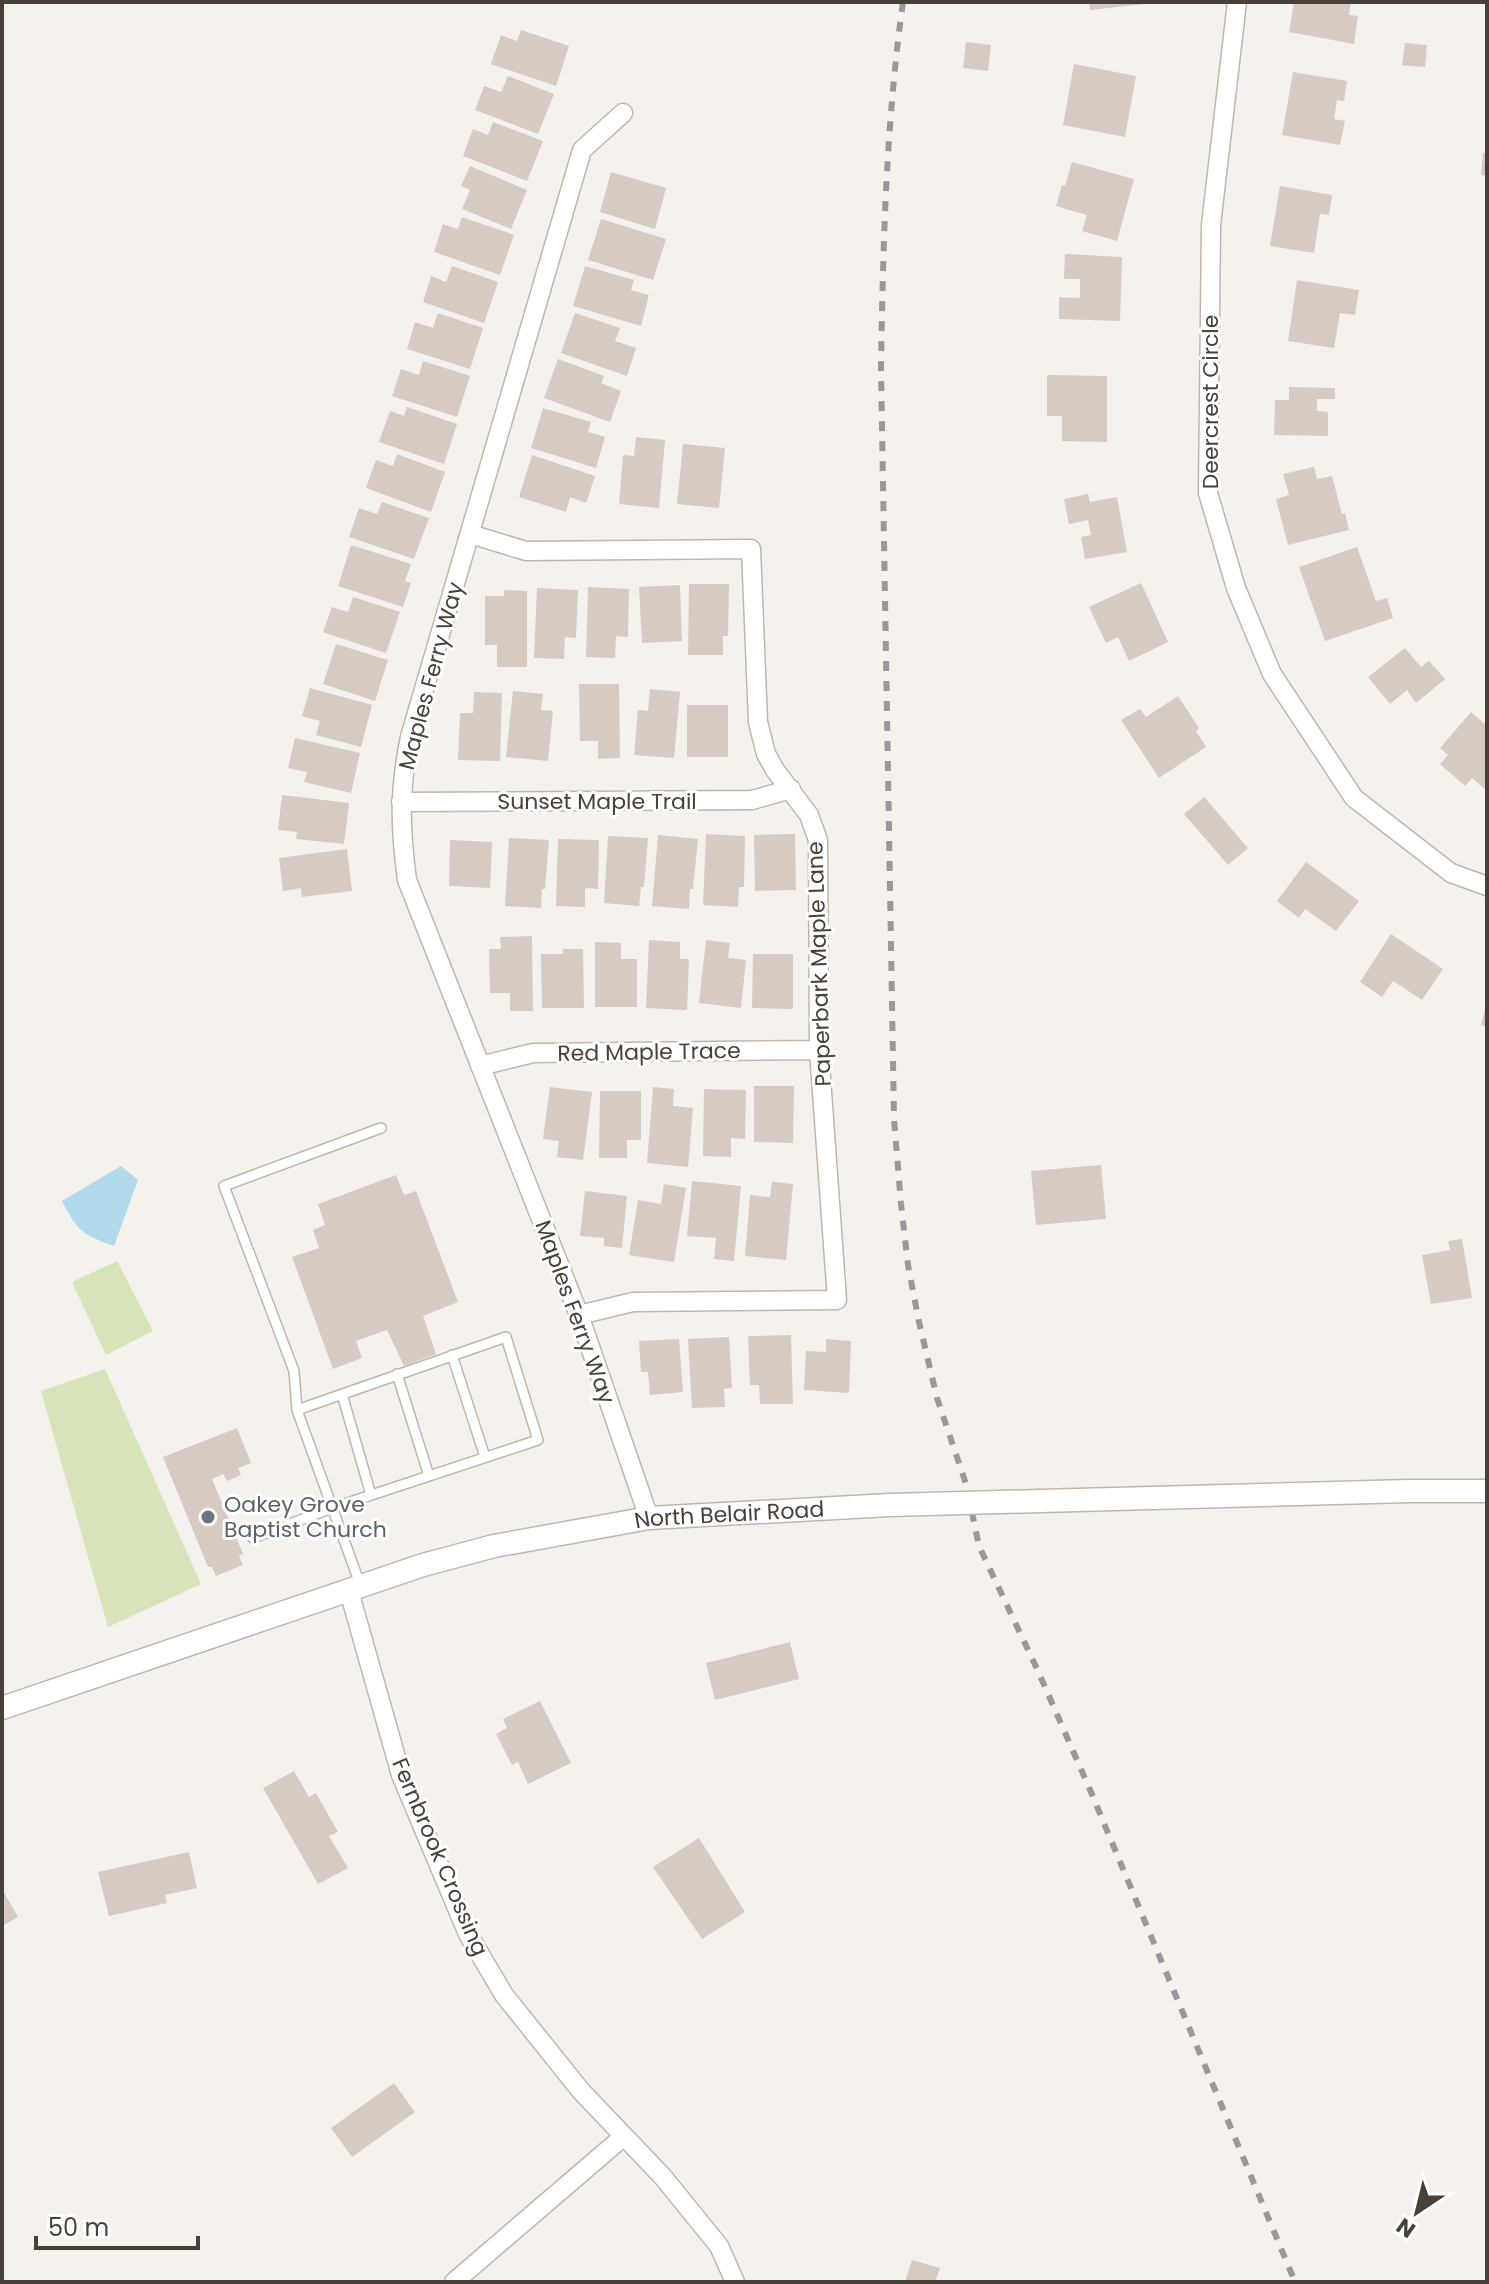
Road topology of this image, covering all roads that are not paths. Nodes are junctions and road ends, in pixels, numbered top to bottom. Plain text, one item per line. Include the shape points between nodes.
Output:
1 (1237, 2) edge
2 (623, 113) dead end
3 (470, 534) junction
4 (791, 789) junction
5 (401, 802) junction
6 (1487, 886) edge
7 (819, 1050) junction
8 (480, 1066) junction
9 (381, 1128) dead end
10 (579, 1315) junction
11 (452, 1355) junction
12 (397, 1374) junction
13 (342, 1394) junction
14 (297, 1410) junction
15 (485, 1457) junction
16 (429, 1476) junction
17 (1487, 1491) edge
18 (371, 1495) junction
19 (332, 1508) junction
20 (649, 1518) junction
21 (253, 1538) dead end
22 (355, 1589) junction
23 (2, 1708) edge
24 (623, 2137) junction
25 (454, 2282) edge
26 (735, 2282) edge

1 - 6 street, Deercrest Circle via 1211,225 1208,493 1236,588 1272,674 1354,798 1451,873
2 - 3 street, Maples Ferry Way via 582,150
3 - 4 street, Paperbark Maple Lane via 526,551 751,549 758,722 766,754
3 - 5 street, Maples Ferry Way via 410,737
4 - 5 street, Sunset Maple Trail via 752,800
4 - 7 street, Paperbark Maple Lane via 818,840
5 - 8 street, Maples Ferry Way via 407,880
7 - 8 street, Red Maple Trace via 533,1053
7 - 10 street, Paperbark Maple Lane via 837,1300 633,1302
8 - 10 street, Maples Ferry Way
9 - 14 lane via 224,1186 294,1371
10 - 20 street, Maples Ferry Way
11 - 12 lane
11 - 15 lane
11 - 15 lane via 506,1337 538,1440
12 - 13 lane
12 - 16 lane
13 - 14 lane
13 - 18 lane
14 - 19 lane
15 - 16 lane
16 - 18 lane
17 - 20 street, North Belair Road, bridge via 890,1505
18 - 19 lane
19 - 21 lane
19 - 22 lane
20 - 22 street, North Belair Road via 494,1546
22 - 23 street, North Belair Road
22 - 24 street, Fernbrook Crossing via 401,1775 468,1934 504,1995
24 - 25 street
24 - 26 street, Fernbrook Crossing via 719,2246

